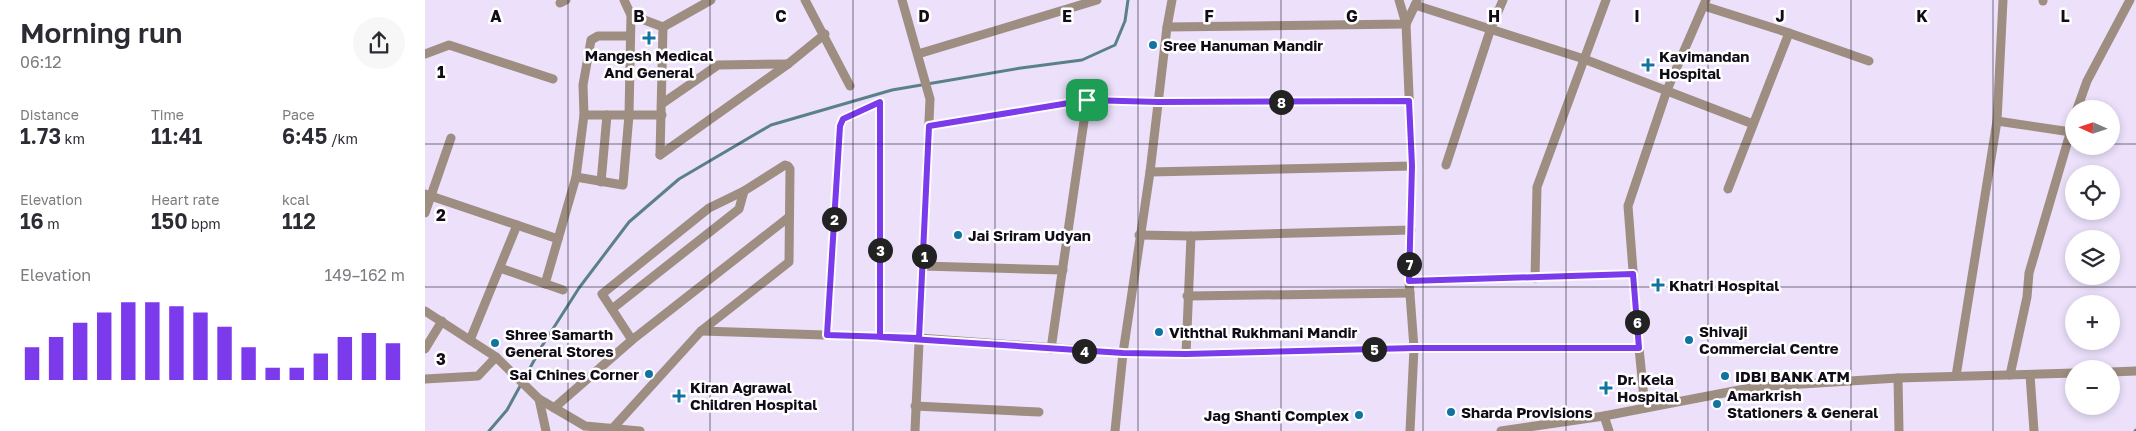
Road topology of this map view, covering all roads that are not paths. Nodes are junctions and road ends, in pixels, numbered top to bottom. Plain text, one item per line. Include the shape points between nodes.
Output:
1 (624, 0) edge
2 (711, 0) edge
3 (805, 0) edge
4 (903, 0) edge
5 (1097, 0) edge
6 (1172, 0) edge
7 (1399, 0) edge
8 (1503, 0) edge
9 (1606, 0) edge
10 (2003, 0) edge
11 (2131, 0) edge
12 (1416, 2) edge
13 (1705, 3) edge
14 (631, 15) junction
15 (1406, 24) junction
16 (663, 27) junction
17 (1167, 27) junction
18 (1491, 28) junction
19 (1789, 33) junction
20 (825, 34) junction
21 (630, 36) junction
22 (425, 54) edge
23 (918, 54) junction
24 (1584, 59) junction
25 (1869, 61) dead end
26 (788, 64) junction
27 (553, 79) dead end
28 (850, 86) dead end
29 (1667, 90) junction
30 (1087, 100) junction
31 (2081, 100) edge
32 (1409, 101) junction
33 (1158, 102) junction
34 (663, 103) junction
35 (584, 115) junction
36 (607, 115) junction
37 (662, 115) junction
38 (629, 116) junction
39 (1997, 121) junction
40 (1753, 124) junction
41 (929, 126) junction
42 (2065, 131) edge
43 (451, 138) dead end
44 (2065, 152) edge
45 (1446, 165) dead end
46 (1412, 166) junction
47 (1150, 172) junction
48 (577, 178) junction
49 (601, 182) junction
50 (1728, 189) dead end
51 (744, 191) junction
52 (428, 195) edge
53 (425, 213) edge
54 (789, 217) junction
55 (517, 225) junction
56 (1411, 230) junction
57 (1139, 235) junction
58 (1191, 236) junction
59 (558, 239) junction
60 (923, 266) junction
61 (500, 268) junction
62 (1063, 270) junction
63 (1633, 274) junction
64 (1535, 278) junction
65 (1409, 281) junction
66 (545, 284) junction
67 (563, 290) dead end
68 (1410, 293) junction
69 (1187, 296) junction
70 (612, 309) junction
71 (425, 311) edge
72 (442, 321) junction
73 (701, 331) junction
74 (827, 335) junction
75 (880, 337) junction
76 (919, 338) junction
77 (470, 340) junction
78 (632, 340) junction
79 (1414, 348) junction
80 (1639, 348) junction
81 (425, 349) edge
82 (1051, 349) junction
83 (1123, 353) junction
84 (1186, 354) junction
85 (496, 357) junction
86 (2136, 371) edge
87 (2120, 372) edge
88 (2065, 373) edge
89 (2010, 375) junction
90 (2030, 375) junction
91 (1956, 376) junction
92 (1898, 378) junction
93 (425, 379) edge
94 (537, 397) junction
95 (915, 406) junction
96 (554, 408) junction
97 (1645, 408) junction
98 (1039, 412) dead end
99 (1605, 416) junction
100 (612, 428) junction
101 (546, 431) edge
102 (640, 431) edge
103 (915, 431) edge
104 (1115, 431) edge
105 (1410, 431) edge
106 (1501, 431) edge
107 (1609, 431) edge
108 (1899, 431) edge
109 (2034, 431) edge

1 - 14 street
2 - 16 street
3 - 20 street
4 - 23 street
5 - 23 street
6 - 17 street
7 - 15 street
8 - 18 street
9 - 24 street
10 - 39 street
11 - 31 street
12 - 15 street
12 - 18 street
13 - 19 street
13 - 29 street
14 - 16 street
14 - 21 street
15 - 17 street
15 - 32 street
16 - 34 street
17 - 33 street
18 - 24 street
18 - 45 street
19 - 25 street
19 - 40 street
20 - 26 street
20 - 28 street
21 - 35 street via 598,36 591,40 583,85
21 - 38 street
22 - 27 street via 449,45
23 - 41 street via 930,99
24 - 29 street
24 - 64 street via 1537,187
26 - 34 street via 718,65
26 - 37 street via 660,155
29 - 40 street
29 - 63 street via 1628,206
30 - 33 street
30 - 41 street
30 - 62 street
32 - 33 street
32 - 46 street
33 - 47 street
34 - 37 street
35 - 36 street
35 - 48 street
36 - 38 street
36 - 49 street
37 - 38 street
38 - 49 street via 623,185
39 - 42 street
39 - 91 street
40 - 50 street
41 - 60 street
43 - 52 street
44 - 89 street via 2029,273
46 - 47 street
46 - 56 street
47 - 57 street
48 - 49 street
48 - 59 street
51 - 54 street via 788,166
51 - 70 street via 739,209
51 - 70 street via 709,208 602,294
52 - 53 street
52 - 55 street
54 - 73 street via 789,262
54 - 78 street
55 - 59 street
55 - 61 street
56 - 58 street
56 - 65 street
57 - 58 street
57 - 83 street
58 - 69 street
59 - 66 street
60 - 62 street
60 - 76 street
61 - 66 street
61 - 77 street
62 - 82 street
63 - 64 street
63 - 80 street
64 - 65 street
65 - 68 street
66 - 67 street
68 - 69 street
68 - 79 street
69 - 84 street
70 - 78 street
71 - 72 street
72 - 77 street
72 - 81 street
73 - 74 street
73 - 100 street
74 - 75 street
74 - 75 street via 840,126 843,119 880,102
75 - 76 street
76 - 82 street
76 - 95 street
77 - 85 street
78 - 96 street
79 - 80 street
79 - 84 street
79 - 105 street
80 - 97 street
82 - 83 street
83 - 84 street
83 - 104 street
85 - 93 street via 478,376
85 - 94 street
86 - 87 street
88 - 90 street
89 - 90 street
89 - 91 street
90 - 109 street
91 - 92 street
92 - 97 street via 1755,387
92 - 108 street
94 - 96 street
94 - 101 street
95 - 98 street
95 - 103 street
96 - 100 street via 585,426
97 - 99 street
99 - 106 street
99 - 107 street
100 - 102 street

